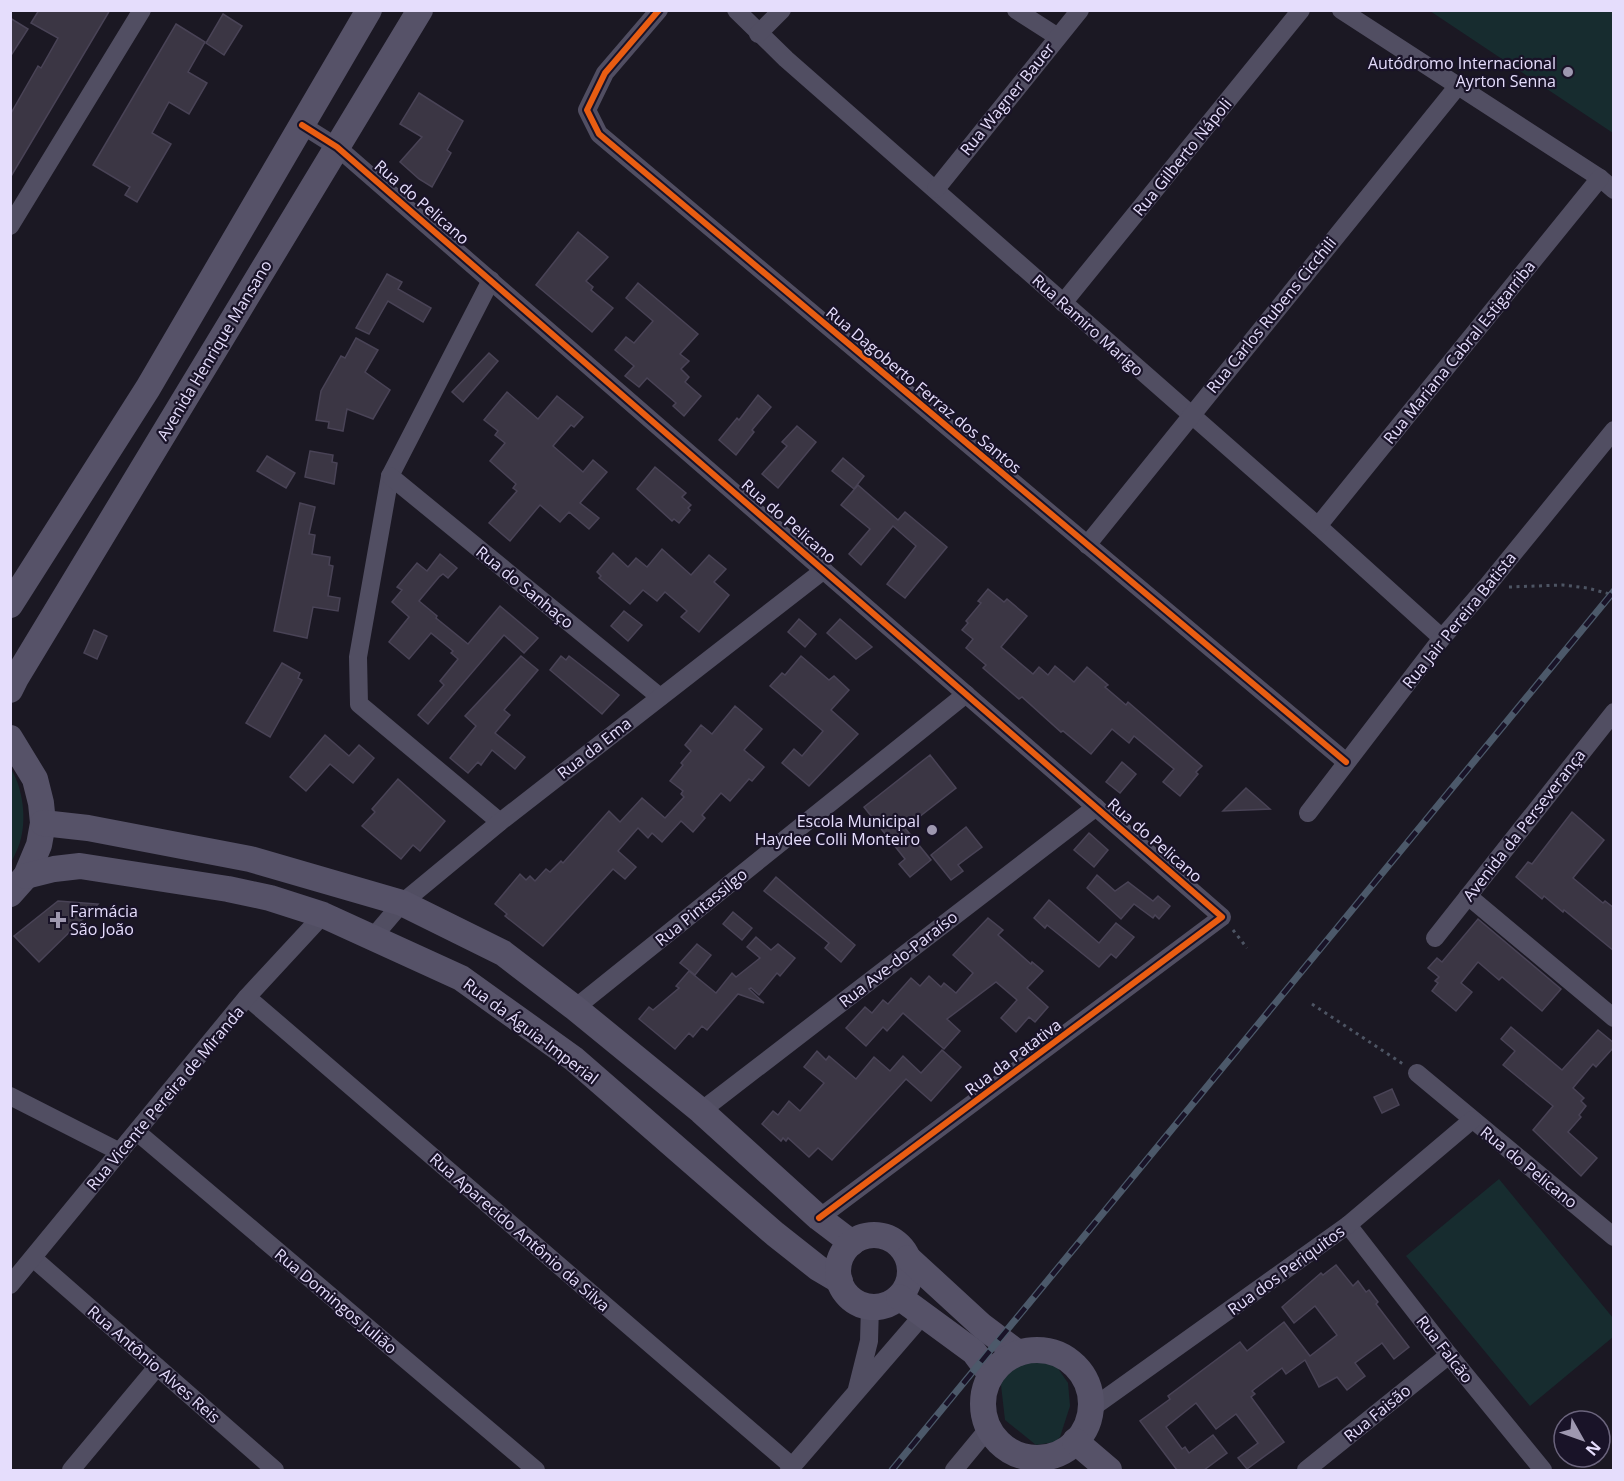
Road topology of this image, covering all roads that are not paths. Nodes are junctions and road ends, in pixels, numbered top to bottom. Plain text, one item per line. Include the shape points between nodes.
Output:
1 (142, 10) edge
2 (369, 10) edge
3 (420, 10) edge
4 (658, 10) edge
5 (736, 10) edge
6 (782, 10) edge
7 (1016, 10) edge
8 (1080, 10) edge
9 (1301, 10) edge
10 (1341, 10) edge
11 (758, 34) junction
12 (1058, 37) junction
13 (1457, 87) junction
14 (302, 125) junction
15 (337, 147) junction
16 (1607, 184) edge
17 (936, 189) junction
18 (10, 226) edge
19 (491, 279) junction
20 (1063, 303) junction
21 (1190, 416) junction
22 (1614, 430) edge
23 (390, 476) junction
24 (1318, 526) junction
25 (1087, 545) junction
26 (824, 570) junction
27 (10, 605) edge
28 (1442, 638) junction
29 (10, 690) edge
30 (966, 694) junction
31 (660, 697) junction
32 (1614, 712) edge
33 (10, 738) edge
34 (1346, 762) junction
35 (1096, 807) junction
36 (1308, 813) dead end
37 (500, 822) junction
38 (43, 823) junction
39 (18, 885) edge
40 (1468, 896) junction
41 (402, 903) junction
42 (323, 915) junction
43 (1222, 917) joint
44 (374, 936) junction
45 (1435, 938) dead end
46 (247, 997) junction
47 (575, 1008) junction
48 (1614, 1018) edge
49 (1417, 1073) road end
50 (10, 1096) edge
51 (701, 1111) junction
52 (1472, 1120) junction
53 (137, 1132) junction
54 (120, 1152) junction
55 (819, 1218) junction
56 (1348, 1225) junction
57 (1614, 1237) edge
58 (852, 1243) junction
59 (33, 1258) junction
60 (908, 1258) junction
61 (840, 1281) junction
62 (10, 1285) edge
63 (899, 1297) junction
64 (870, 1306) junction
65 (922, 1316) junction
66 (1018, 1353) junction
67 (1449, 1355) junction
68 (157, 1367) junction
69 (991, 1375) junction
70 (857, 1391) junction
71 (1092, 1408) junction
72 (988, 1429) junction
73 (1075, 1442) junction
74 (1044, 1465) edge
75 (791, 1468) edge
76 (71, 1470) edge
77 (275, 1470) edge
78 (536, 1470) edge
79 (954, 1470) edge
80 (1109, 1470) edge
81 (1306, 1470) edge
82 (1543, 1470) edge

1 - 18 street
2 - 14 street
3 - 15 street, Avenida Henrique Mansano
4 - 25 street, Rua Dagoberto Ferraz dos Santos via 605,73 587,110 599,134
5 - 11 street, Rua Ramiro Marigo
6 - 11 street
7 - 12 street
8 - 12 street, Rua Wagner Bauer
9 - 20 street, Rua Gilberto Nápoli
10 - 13 street
11 - 17 street, Rua Ramiro Marigo
12 - 17 street, Rua Wagner Bauer
13 - 16 street
13 - 21 street, Rua Carlos Rubens Cicchili
14 - 15 street, Rua do Pelicano
14 - 27 street via 148,388
15 - 19 street, Rua do Pelicano
15 - 29 street, Avenida Henrique Mansano
16 - 24 street, Rua Mariana Cabral Estigarriba
17 - 20 street, Rua Ramiro Marigo
19 - 23 street
19 - 26 street, Rua do Pelicano
20 - 21 street, Rua Ramiro Marigo
21 - 24 street, Rua Ramiro Marigo
21 - 25 street, Rua Carlos Rubens Cicchili
22 - 28 street, Rua Jair Pereira Batista
23 - 31 street, Rua do Sanhaço
23 - 37 street via 358,657 359,704
24 - 28 street, Rua Ramiro Marigo
25 - 34 street, Rua Dagoberto Ferraz dos Santos
26 - 30 street, Rua do Pelicano
26 - 31 street, Rua da Ema
28 - 34 street, Rua Jair Pereira Batista
30 - 35 street, Rua do Pelicano
30 - 47 street, Rua Pintassilgo
31 - 37 street, Rua da Ema
32 - 40 street, Avenida da Perseverança
33 - 38 street via 35,779
34 - 36 street, Rua Jair Pereira Batista
35 - 43 street, Rua do Pelicano
35 - 51 street, Rua Ave-do-Paraíso
37 - 41 street, Rua da Ema
38 - 39 street via 39,845
38 - 41 street via 250,859
39 - 42 street, Rua da Águia-Imperial via 54,869 80,866 228,889
40 - 45 street, Avenida da Perseverança
40 - 48 street
41 - 44 street, Rua da Ema
41 - 47 street via 503,953
42 - 44 street, Rua da Águia-Imperial
42 - 46 street, Rua Vicente Pereira de Miranda
43 - 55 street, Rua da Patativa
44 - 61 street, Rua da Águia-Imperial via 461,978 574,1059 775,1234
46 - 53 street, Rua Vicente Pereira de Miranda
46 - 75 street, Rua Aparecido Antônio da Silva
47 - 51 street
49 - 52 street, Rua do Pelicano
50 - 54 street
51 - 55 street
52 - 56 street, Rua dos Periquitos
52 - 57 street, Rua do Pelicano
53 - 54 street, Rua Vicente Pereira de Miranda
53 - 78 street, Rua Domingos Julião
54 - 59 street, Rua Vicente Pereira de Miranda
55 - 58 street
56 - 67 street, Rua Falcão
56 - 71 street, Rua dos Periquitos
58 - 60 street via 862,1237 884,1236 903,1248
58 - 61 street via 840,1260
59 - 62 street, Rua Vicente Pereira de Miranda
59 - 68 street, Rua Antônio Alves Reis
60 - 63 street via 909,1278
60 - 66 street via 982,1326
61 - 64 street via 851,1298
63 - 64 street via 891,1303
63 - 65 street
64 - 70 street via 869,1341
65 - 69 street via 974,1352
65 - 70 street
66 - 69 street via 1002,1362
66 - 71 street via 1036,1349 1070,1360 1083,1374
67 - 81 street, Rua Faisão
67 - 82 street, Rua Falcão
68 - 76 street
68 - 77 street, Rua Antônio Alves Reis
69 - 72 street via 982,1409
70 - 75 street
71 - 73 street via 1089,1422
72 - 74 street via 1006,1450
72 - 79 street
73 - 74 street
73 - 80 street

